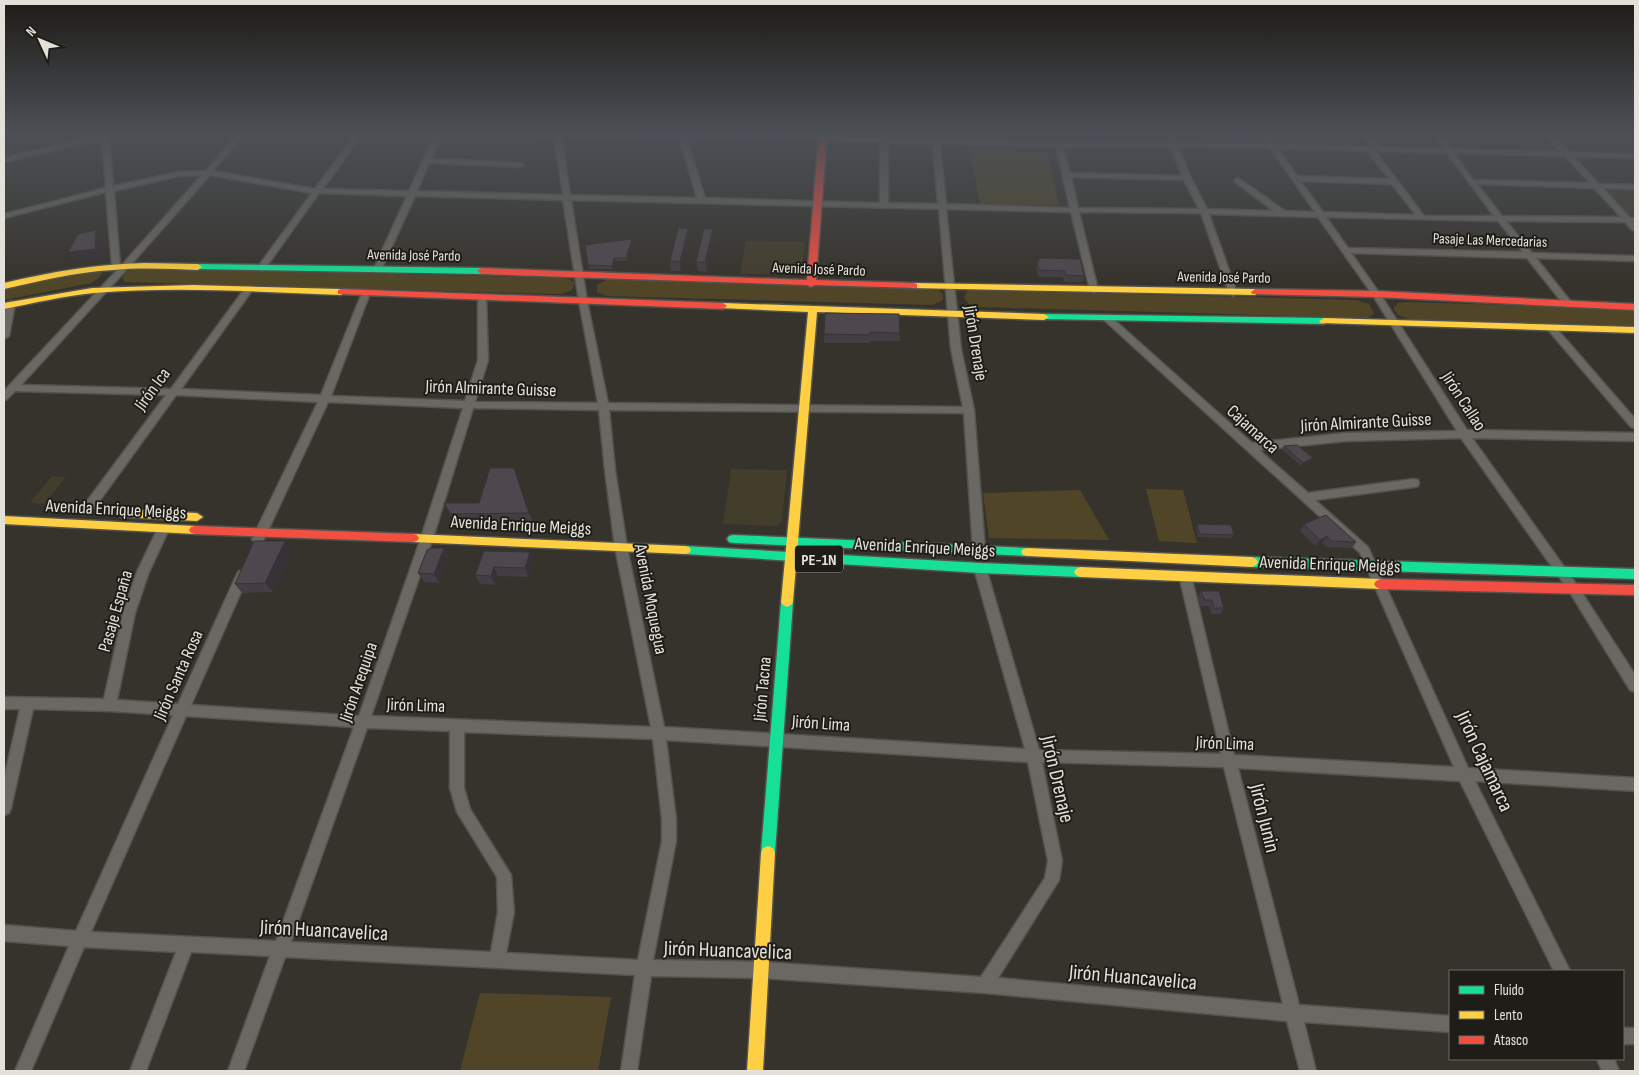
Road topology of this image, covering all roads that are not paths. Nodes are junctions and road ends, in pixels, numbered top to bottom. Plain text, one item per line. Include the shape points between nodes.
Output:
1 (110, 184) edge
2 (129, 184) edge
3 (199, 184) edge
4 (275, 184) edge
5 (321, 184) edge
6 (416, 184) edge
7 (565, 184) edge
8 (697, 184) edge
9 (818, 184) edge
10 (884, 184) edge
11 (939, 184) edge
12 (1069, 184) edge
13 (1190, 184) edge
14 (1244, 184) edge
15 (1298, 184) edge
16 (1397, 184) edge
17 (1472, 184) edge
18 (1539, 184) edge
19 (1597, 186) junction
20 (1635, 187) edge
21 (110, 189) junction
22 (316, 191) junction
23 (411, 194) junction
24 (567, 198) junction
25 (702, 200) junction
26 (816, 204) junction
27 (884, 206) junction
28 (941, 207) junction
29 (1074, 210) junction
30 (1204, 211) junction
31 (1282, 213) junction
32 (1319, 214) junction
33 (4, 216) edge
34 (1422, 218) junction
35 (1498, 218) junction
36 (1631, 220) edge
37 (1635, 228) edge
38 (141, 249) junction
39 (1345, 250) junction
40 (115, 252) junction
41 (1528, 255) junction
42 (1635, 258) edge
43 (121, 266) junction
44 (261, 268) junction
45 (378, 268) junction
46 (579, 275) junction
47 (811, 284) junction
48 (4, 286) edge
49 (950, 287) junction
50 (249, 289) junction
51 (104, 290) junction
52 (1094, 290) junction
53 (366, 293) junction
54 (1233, 293) junction
55 (1376, 294) junction
56 (482, 297) junction
57 (583, 301) junction
58 (1568, 304) junction
59 (7, 305) edge
60 (1635, 307) edge
61 (813, 310) junction
62 (952, 314) junction
63 (1108, 319) junction
64 (1394, 322) junction
65 (1553, 330) junction
66 (1635, 330) edge
67 (4, 336) edge
68 (12, 388) junction
69 (172, 392) junction
70 (4, 397) edge
71 (325, 398) junction
72 (469, 405) junction
73 (604, 407) junction
74 (806, 409) junction
75 (968, 410) junction
76 (1635, 424) edge
77 (1464, 434) junction
78 (1635, 437) edge
79 (1249, 447) junction
80 (1414, 483) dead end
81 (1306, 497) junction
82 (91, 512) joint
83 (210, 518) dead end
84 (4, 520) edge
85 (163, 529) junction
86 (430, 529) junction
87 (261, 533) junction
88 (620, 537) junction
89 (724, 539) dead end
90 (791, 542) junction
91 (979, 550) junction
92 (790, 558) junction
93 (1371, 567) junction
94 (980, 568) junction
95 (1562, 571) junction
96 (1635, 574) edge
97 (1185, 575) junction
98 (1380, 583) junction
99 (1573, 588) junction
100 (1635, 590) edge
101 (1635, 686) edge
102 (4, 703) edge
103 (28, 704) junction
104 (109, 705) junction
105 (182, 709) junction
106 (363, 722) junction
107 (457, 726) junction
108 (659, 733) junction
109 (776, 739) junction
110 (1034, 756) junction
111 (1229, 761) junction
112 (1465, 776) junction
113 (1635, 784) edge
114 (4, 808) edge
115 (4, 933) edge
116 (80, 939) junction
117 (187, 944) junction
118 (280, 950) junction
119 (497, 960) junction
120 (644, 968) junction
121 (762, 970) junction
122 (1562, 970) edge
123 (985, 985) junction
124 (1293, 1012) junction
125 (1449, 1024) edge
126 (24, 1071) edge
127 (138, 1071) edge
128 (236, 1071) edge
129 (629, 1071) edge
130 (755, 1071) edge
131 (1308, 1071) edge

1 - 21 street
2 - 21 street
3 - 38 street
4 - 22 street
5 - 22 street
6 - 23 street
7 - 24 street, Avenida Moquegua
8 - 25 street
9 - 26 main road
10 - 27 street
11 - 28 street, Jirón Drenaje
12 - 29 street
13 - 30 street
14 - 31 street
15 - 32 street, Jirón Callao
16 - 34 street
17 - 35 street
18 - 19 street
19 - 20 street
19 - 36 street
21 - 33 street
21 - 40 street
22 - 23 street
22 - 44 street
23 - 24 street
23 - 45 street
24 - 25 street
24 - 46 street, Avenida Moquegua
25 - 26 street
26 - 27 street
26 - 47 main road
27 - 28 street
28 - 29 street
28 - 49 street, Jirón Drenaje
29 - 30 street
29 - 52 street
30 - 31 street
30 - 54 street
31 - 32 street
32 - 34 street
32 - 39 street, Jirón Callao
34 - 35 street
35 - 36 street
35 - 41 street
36 - 37 street
38 - 40 street
38 - 43 street
39 - 41 street, Pasaje Las Mercedarias
39 - 55 street, Jirón Callao
40 - 43 street
41 - 42 street, Pasaje Las Mercedarias
41 - 58 street
43 - 44 main road, Avenida José Pardo
43 - 48 main road, Avenida José Pardo via 55,274
43 - 51 street
44 - 45 main road, Avenida José Pardo
45 - 46 main road, Avenida José Pardo
46 - 47 main road, Avenida José Pardo
46 - 57 street, Avenida Moquegua
47 - 49 main road, Avenida José Pardo
49 - 52 main road, Avenida José Pardo
49 - 62 street, Jirón Drenaje
50 - 51 main road
50 - 53 main road
50 - 69 street, Jirón Ica
51 - 59 main road
51 - 68 street
52 - 54 main road, Avenida José Pardo
53 - 56 main road
53 - 71 street, Jirón Santa Rosa
54 - 55 main road, Avenida José Pardo
55 - 58 main road, Avenida José Pardo
55 - 64 street, Jirón Callao
56 - 57 main road
56 - 72 street, Jirón Arequipa via 483,360
57 - 61 main road
57 - 73 street, Avenida Moquegua
58 - 60 main road, Avenida José Pardo
59 - 67 street
61 - 62 main road
61 - 74 main road, Jirón Tacna
62 - 63 main road
62 - 75 street, Jirón Drenaje
63 - 64 main road
63 - 79 street, Cajamarca
64 - 65 main road
64 - 77 street, Jirón Callao
65 - 66 main road
65 - 76 street
68 - 69 street, Jirón Almirante Guisse
68 - 70 street
69 - 71 street, Jirón Almirante Guisse
69 - 82 street, Jirón Ica
71 - 72 street, Jirón Almirante Guisse
71 - 87 street, Jirón Santa Rosa
72 - 73 street, Jirón Almirante Guisse
72 - 86 street, Jirón Arequipa
73 - 74 street, Jirón Almirante Guisse
73 - 88 street, Avenida Moquegua
74 - 75 street, Jirón Almirante Guisse
74 - 90 main road, Jirón Tacna
75 - 91 street, Jirón Drenaje
77 - 78 street, Jirón Almirante Guisse
77 - 79 street, Jirón Almirante Guisse via 1346,437
77 - 95 street, Jirón Callao
79 - 81 street, Cajamarca
80 - 81 street
81 - 93 street, Cajamarca via 1364,550
82 - 83 main road, Avenida Enrique Meiggs
84 - 85 main road, Avenida Enrique Meiggs / PE-1N
85 - 87 main road, Avenida Enrique Meiggs / PE-1N
85 - 104 street, Pasaje España via 130,613
86 - 87 main road, Avenida Enrique Meiggs / PE-1N
86 - 88 main road, Avenida Enrique Meiggs / PE-1N
86 - 106 street, Jirón Arequipa
87 - 105 street, Jirón Santa Rosa
88 - 92 main road, Avenida Enrique Meiggs / PE-1N
88 - 108 street, Avenida Moquegua
89 - 90 main road, Avenida Enrique Meiggs / PE-1N
90 - 91 main road, Avenida Enrique Meiggs / PE-1N
90 - 92 main road, Jirón Tacna
91 - 93 main road, Avenida Enrique Meiggs / PE-1N
92 - 94 main road, Avenida Enrique Meiggs / PE-1N
92 - 109 main road, Jirón Tacna
93 - 95 main road, Avenida Enrique Meiggs / PE-1N
93 - 98 street, Jirón Cajamarca
94 - 97 main road, Avenida Enrique Meiggs / PE-1N
94 - 110 street, Jirón Drenaje
95 - 96 main road, Avenida Enrique Meiggs / PE-1N
95 - 99 street, Jirón Callao
97 - 98 main road, Avenida Enrique Meiggs / PE-1N
97 - 111 street, Jirón Junin
98 - 99 main road, Avenida Enrique Meiggs / PE-1N
98 - 112 street, Jirón Cajamarca
99 - 100 main road, Avenida Enrique Meiggs / PE-1N
99 - 101 street, Jirón Callao
102 - 103 street, Jirón Lima
103 - 104 street, Jirón Lima
103 - 114 street
104 - 105 street, Jirón Lima
105 - 106 street, Jirón Lima
105 - 116 street, Jirón Santa Rosa
106 - 107 street, Jirón Lima
106 - 118 street, Jirón Arequipa
107 - 108 street, Jirón Lima
107 - 119 street via 457,788 464,812 504,875 506,912
108 - 109 street, Jirón Lima
108 - 120 street, Avenida Moquegua via 669,841
109 - 110 street, Jirón Lima
109 - 121 main road, Jirón Tacna
110 - 111 street, Jirón Lima
110 - 123 street, Jirón Drenaje via 1055,861 1052,880
111 - 112 street, Jirón Lima
111 - 124 street, Jirón Junin
112 - 113 street, Jirón Lima
112 - 122 street, Jirón Cajamarca
115 - 116 street, Jirón Huancavelica
116 - 117 street, Jirón Huancavelica
116 - 126 street, Jirón Santa Rosa
117 - 118 street, Jirón Huancavelica
117 - 127 street
118 - 119 street, Jirón Huancavelica
118 - 128 street, Jirón Arequipa
119 - 120 street, Jirón Huancavelica
120 - 121 street, Jirón Huancavelica
120 - 129 street, Avenida Moquegua
121 - 123 street, Jirón Huancavelica
121 - 130 main road, Jirón Tacna
123 - 124 street, Jirón Huancavelica
124 - 125 street, Jirón Huancavelica
124 - 131 street, Jirón Junin

